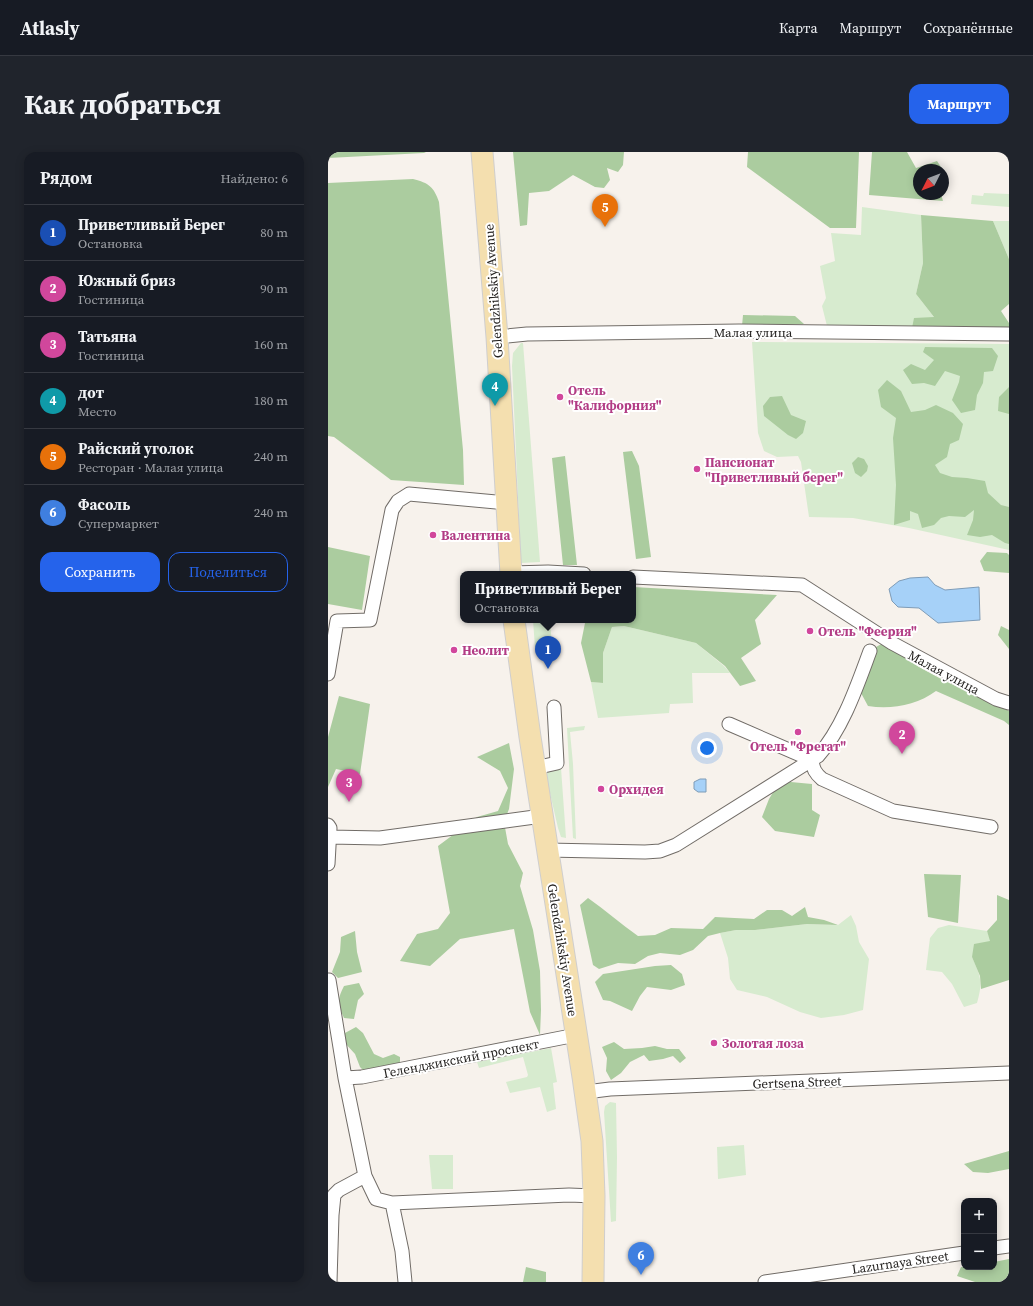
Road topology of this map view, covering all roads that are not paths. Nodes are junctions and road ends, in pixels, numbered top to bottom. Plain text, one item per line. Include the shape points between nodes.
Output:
1 (482, 152) edge
2 (1009, 334) edge
3 (497, 337) junction
4 (506, 503) junction
5 (511, 571) edge
6 (636, 576) edge
7 (514, 623) edge
8 (870, 651) dead end
9 (328, 674) edge
10 (1009, 703) edge
11 (554, 707) dead end
12 (729, 724) dead end
13 (812, 760) junction
14 (535, 768) junction
15 (542, 816) junction
16 (991, 827) dead end
17 (329, 831) edge
18 (547, 850) junction
19 (328, 864) edge
20 (329, 980) dead end
21 (576, 1035) junction
22 (1009, 1073) edge
23 (345, 1078) junction
24 (586, 1092) junction
25 (365, 1176) junction
26 (594, 1196) junction
27 (392, 1202) junction
28 (1009, 1246) edge
29 (997, 1248) edge
30 (961, 1253) edge
31 (330, 1282) edge
32 (406, 1282) edge
33 (594, 1282) edge
34 (765, 1282) edge

1 - 3 main road, Gelendzhikskiy Avenue
2 - 3 street, Малая улица via 739,331 527,334
3 - 4 main road, Gelendzhikskiy Avenue
4 - 5 main road, Gelendzhikskiy Avenue
4 - 9 street via 409,494 398,501 392,510 370,620 337,621
6 - 10 street, Малая улица via 802,585 892,643 996,699
7 - 14 main road, Gelendzhikskiy Avenue
8 - 13 street via 850,703 826,747
11 - 14 street via 557,763
12 - 13 street
13 - 16 street via 816,774 822,779 893,811
13 - 18 street via 676,845 660,851
14 - 15 main road, Gelendzhikskiy Avenue
15 - 17 street via 380,838
15 - 18 main road, Gelendzhikskiy Avenue
17 - 19 street
18 - 21 main road, Gelendzhikskiy Avenue
20 - 23 street
21 - 23 street, Геленджикский проспект via 362,1077
21 - 24 main road, Gelendzhikskiy Avenue
22 - 24 street, Gertsena Street
23 - 25 street
24 - 26 main road, Gelendzhikskiy Avenue via 592,1141
25 - 27 street via 376,1199
25 - 31 street via 334,1195
26 - 27 street
26 - 33 main road, Gelendzhikskiy Avenue
27 - 32 street
28 - 29 street
30 - 34 street, Lazurnaya Street

